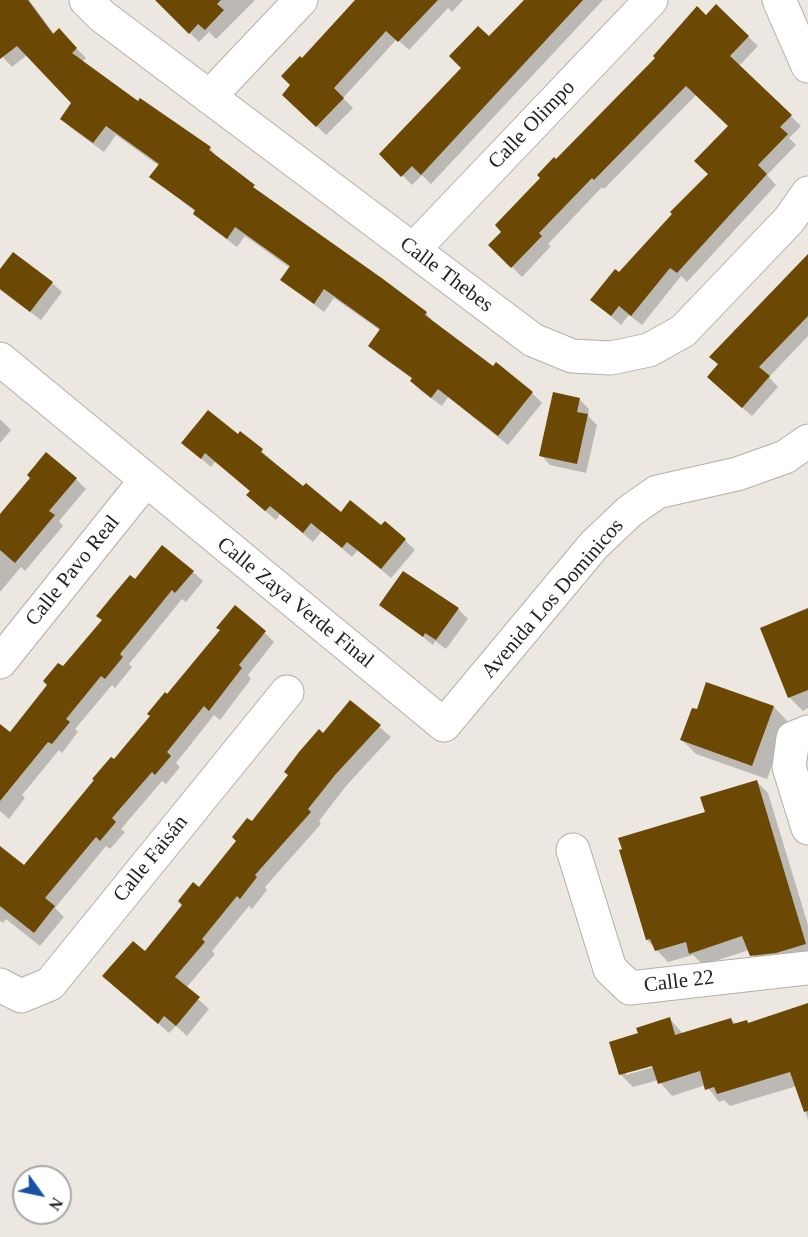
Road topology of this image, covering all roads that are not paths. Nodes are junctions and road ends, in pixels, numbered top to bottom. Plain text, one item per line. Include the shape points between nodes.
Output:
1 (86, 0) edge
2 (301, 0) edge
3 (651, 0) edge
4 (779, 0) edge
5 (808, 66) edge
6 (209, 97) junction
7 (808, 193) edge
8 (413, 250) junction
9 (0, 359) edge
10 (808, 441) edge
11 (147, 480) junction
12 (0, 662) edge
13 (287, 692) dead end
14 (444, 725) joint
15 (808, 732) edge
16 (808, 828) edge
17 (573, 850) dead end
18 (808, 968) edge
19 (0, 985) edge

1 - 6 street, Calle Thebes
2 - 6 street
3 - 8 street, Calle Olimpo
4 - 5 street
6 - 8 street, Calle Thebes
7 - 8 street, Calle Thebes via 789,220 683,331 649,350 611,358 572,356 533,340
9 - 11 street, Calle Zaya Verde Final
10 - 14 street, Avenida Los Dominicos via 785,457 737,474 657,492 630,512 594,545
11 - 12 street, Calle Pavo Real
11 - 14 street, Calle Zaya Verde Final
13 - 19 street, Calle Faisán via 50,984 21,996
15 - 16 street via 793,738 789,767
17 - 18 street, Calle 22 via 610,969 630,988

